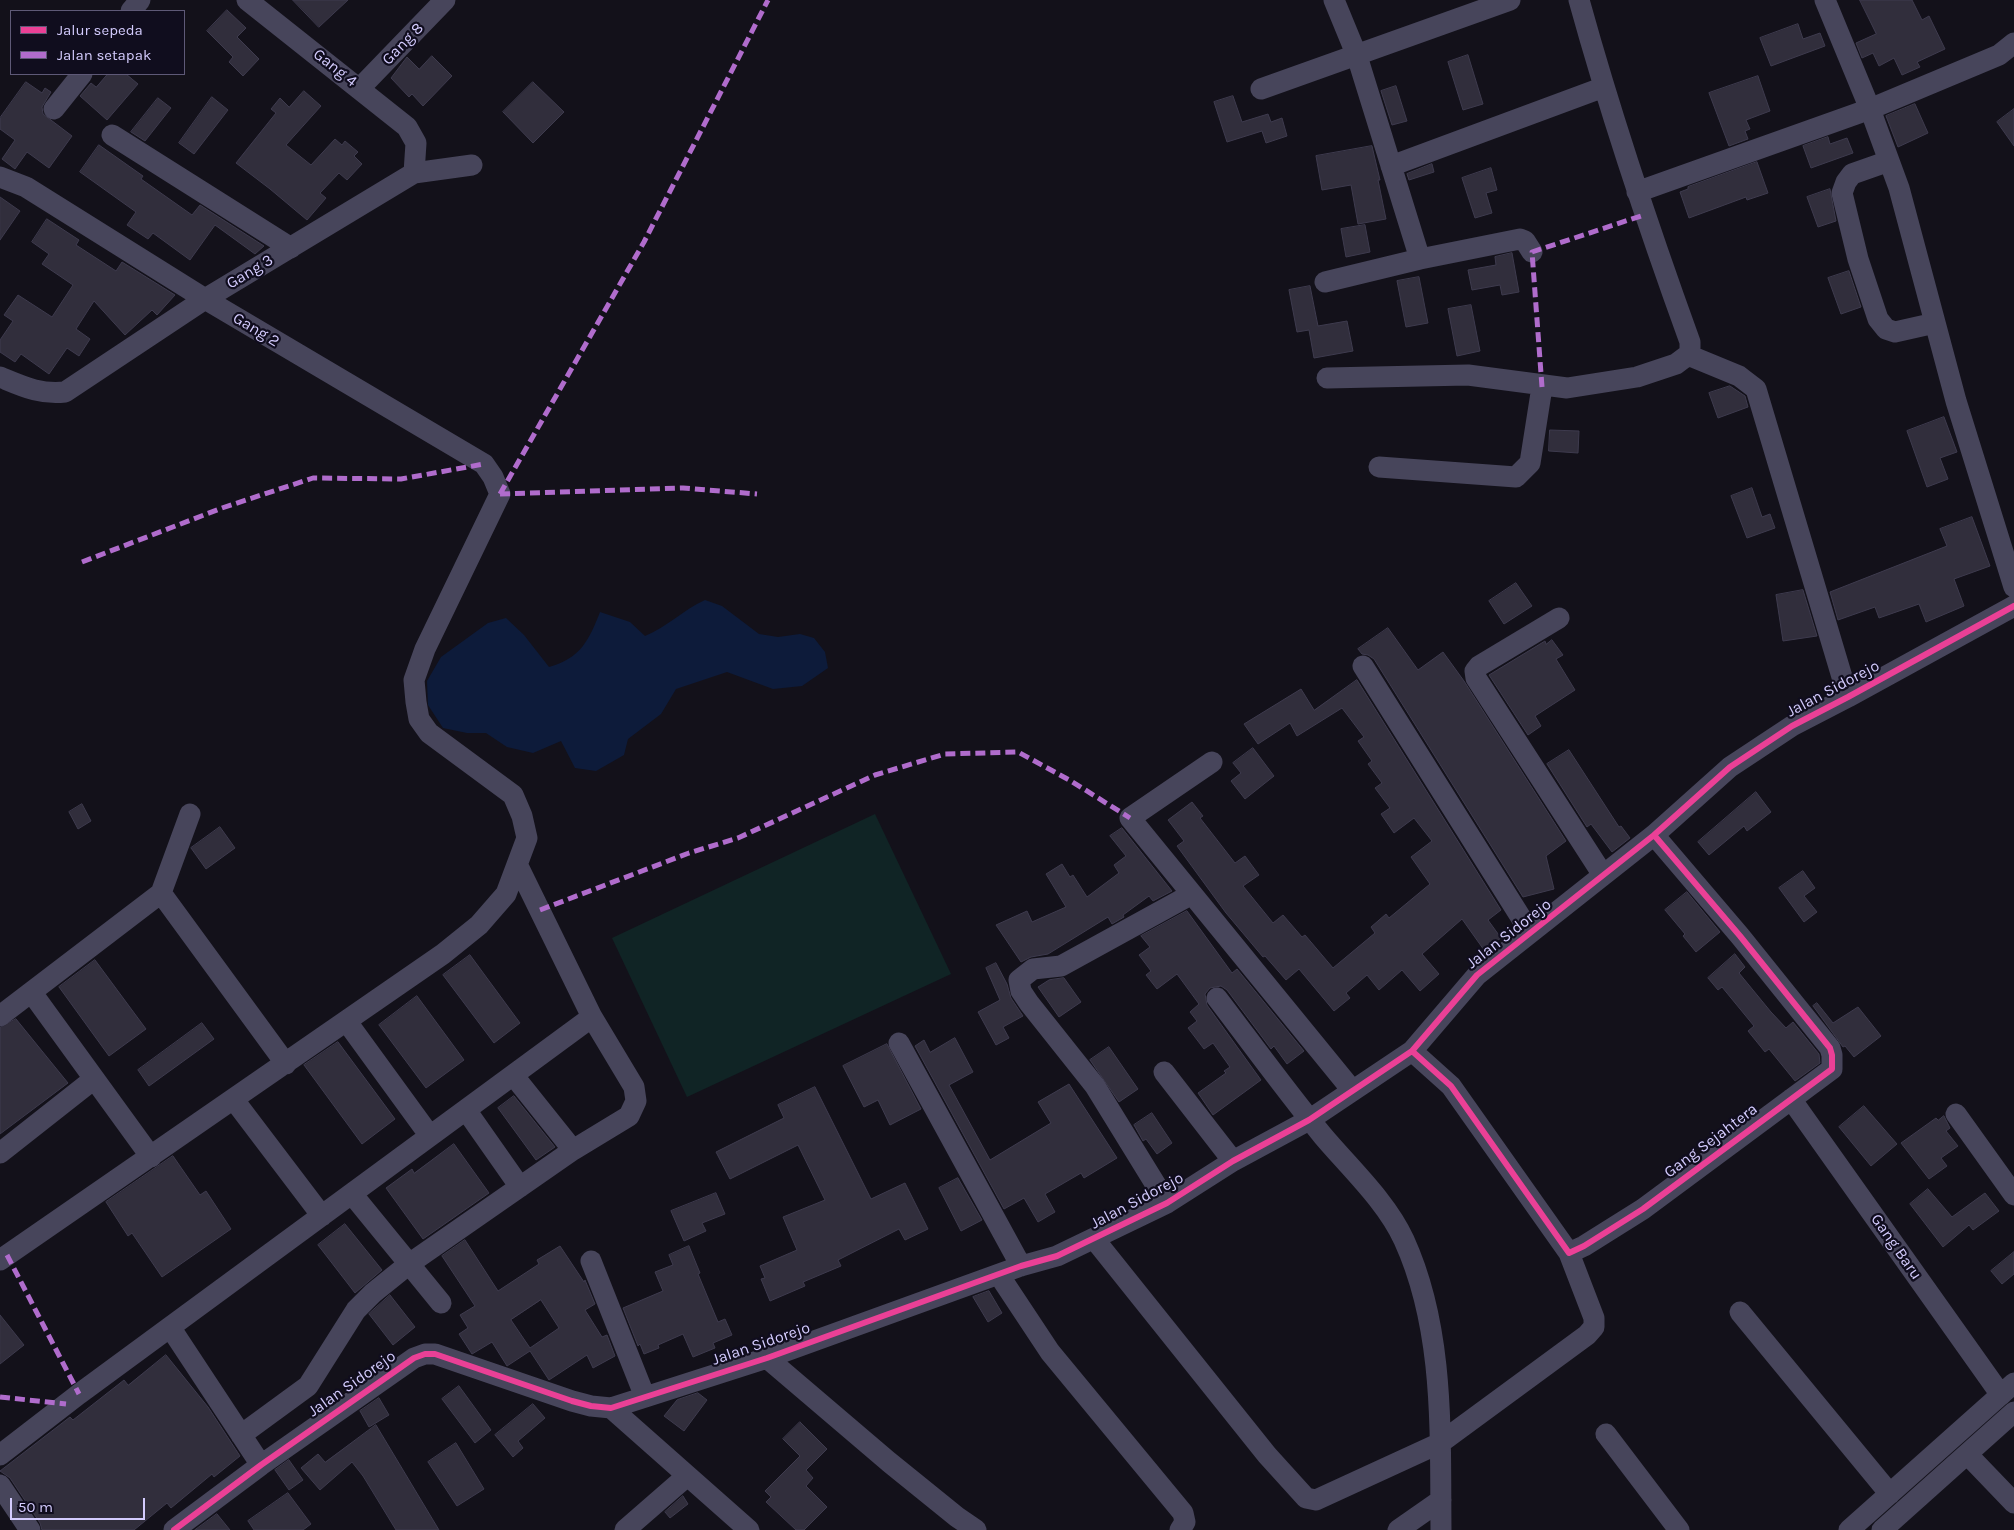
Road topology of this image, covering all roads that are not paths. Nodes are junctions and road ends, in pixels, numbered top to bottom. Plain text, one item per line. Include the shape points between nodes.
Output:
1 (140, 0) edge
2 (247, 0) edge
3 (445, 0) edge
4 (1334, 0) edge
5 (1510, 0) edge
6 (1579, 0) edge
7 (1825, 0) edge
8 (132, 10) edge
9 (2014, 44) edge
10 (1357, 56) junction
11 (81, 75) edge
12 (1604, 87) junction
13 (360, 88) junction
14 (1261, 88) dead end
15 (54, 109) dead end
16 (1870, 109) junction
17 (112, 135) dead end
18 (1889, 160) junction
19 (472, 165) dead end
20 (1391, 166) junction
21 (414, 173) junction
22 (0, 177) edge
23 (1638, 192) junction
24 (291, 248) junction
25 (1532, 252) dead end
26 (1420, 258) junction
27 (1325, 282) dead end
28 (205, 299) junction
29 (1935, 322) junction
30 (1688, 355) junction
31 (0, 377) edge
32 (1328, 378) dead end
33 (1542, 387) junction
34 (1379, 467) dead end
35 (2014, 588) edge
36 (2014, 606) edge
37 (1559, 618) dead end
38 (1363, 666) dead end
39 (1848, 698) junction
40 (1212, 762) dead end
41 (190, 814) dead end
42 (1654, 835) junction
43 (518, 866) junction
44 (1603, 875) junction
45 (161, 893) junction
46 (1192, 894) junction
47 (1530, 932) junction
48 (32, 993) junction
49 (1217, 998) dead end
50 (0, 1016) edge
51 (592, 1017) junction
52 (347, 1022) junction
53 (899, 1043) dead end
54 (1412, 1051) junction
55 (286, 1064) junction
56 (1164, 1072) dead end
57 (513, 1075) junction
58 (94, 1078) junction
59 (1352, 1090) junction
60 (1791, 1099) junction
61 (234, 1100) junction
62 (466, 1110) junction
63 (1956, 1114) dead end
64 (1310, 1120) junction
65 (430, 1136) junction
66 (573, 1150) junction
67 (0, 1153) edge
68 (151, 1157) junction
69 (1233, 1161) junction
70 (520, 1187) junction
71 (352, 1194) junction
72 (2014, 1195) edge
73 (1167, 1203) junction
74 (322, 1216) junction
75 (1095, 1240) junction
76 (2, 1252) edge
77 (1569, 1253) junction
78 (592, 1261) dead end
79 (409, 1264) junction
80 (1021, 1266) junction
81 (999, 1275) junction
82 (441, 1303) dead end
83 (1740, 1312) dead end
84 (170, 1327) junction
85 (767, 1358) junction
86 (2008, 1389) edge
87 (645, 1397) junction
88 (611, 1408) junction
89 (2014, 1412) edge
90 (1606, 1434) dead end
91 (241, 1436) junction
92 (1440, 1443) junction
93 (1967, 1454) junction
94 (0, 1455) edge
95 (260, 1465) junction
96 (687, 1476) junction
97 (0, 1486) edge
98 (1890, 1494) junction
99 (1441, 1500) junction
100 (2014, 1503) edge
101 (30, 1530) edge
102 (174, 1530) edge
103 (624, 1530) edge
104 (749, 1530) edge
105 (976, 1530) edge
106 (1180, 1530) edge
107 (1398, 1530) edge
108 (1441, 1530) edge
109 (1679, 1530) edge
110 (1849, 1530) edge
111 (1882, 1530) edge

1 - 8 street
2 - 13 street, Gang 4
3 - 13 street, Gang 8
4 - 10 street
5 - 10 street
6 - 12 street
7 - 16 street
9 - 16 street via 1999,55
10 - 14 street
10 - 20 street
11 - 15 street
12 - 20 street
12 - 23 street
13 - 21 street, Gang 4 via 407,127 416,143
16 - 18 street
16 - 23 street
17 - 24 street
18 - 29 street
18 - 29 street via 1852,174 1842,193 1858,259 1878,319 1886,329 1895,332
19 - 21 street
20 - 26 street
21 - 24 street, Gang 3
22 - 28 street, Gang 2 via 26,187
23 - 30 street via 1690,342
24 - 28 street, Gang 3
25 - 26 street via 1520,239
26 - 27 street
28 - 31 street, Gang 3 via 65,392 48,394 34,391
28 - 43 street, Gang 2 via 484,464 494,477 500,494 425,649 414,680 418,719 429,733 513,795 527,838
29 - 35 street
30 - 33 street via 1676,364 1638,377 1567,388
30 - 39 street via 1740,376 1756,388
32 - 33 street via 1468,375
33 - 34 street via 1530,464 1516,477
36 - 39 street, Jalan Sidorejo
37 - 44 street via 1479,666 1475,671 1476,678
38 - 47 street
39 - 42 street, Jalan Sidorejo via 1792,726 1730,767
40 - 46 street via 1130,818
41 - 45 street
42 - 44 street, Jalan Sidorejo
42 - 60 street, Gang Sejahtera via 1830,1048 1832,1069
43 - 51 street
43 - 52 street via 506,894 479,925
44 - 47 street, Jalan Sidorejo
45 - 48 street
45 - 55 street
46 - 59 street
46 - 73 street via 1061,966 1033,969 1019,980 1021,991 1095,1086
47 - 54 street, Jalan Sidorejo via 1477,975
48 - 50 street
48 - 58 street
49 - 64 street
51 - 57 street
51 - 66 street via 634,1087 636,1101 629,1116
52 - 55 street
52 - 65 street
53 - 80 street
54 - 59 street, Jalan Sidorejo
54 - 77 street via 1451,1086
55 - 61 street
56 - 69 street
57 - 62 street
57 - 66 street
58 - 67 street
58 - 68 street
59 - 64 street, Jalan Sidorejo
60 - 77 street, Gang Sejahtera via 1643,1209
60 - 86 street, Gang Baru
61 - 68 street
61 - 74 street
62 - 65 street
62 - 70 street
63 - 72 street
64 - 69 street, Jalan Sidorejo
64 - 92 street via 1375,1199 1403,1239 1413,1263 1433,1335
65 - 71 street
66 - 70 street
68 - 76 street
69 - 73 street, Jalan Sidorejo
70 - 79 street
71 - 74 street
71 - 79 street
73 - 75 street, Jalan Sidorejo
74 - 84 street
75 - 80 street, Jalan Sidorejo
75 - 92 street via 1267,1455 1306,1498 1316,1500
77 - 92 street via 1594,1318 1594,1327 1588,1335
78 - 87 street
79 - 82 street
79 - 91 street via 356,1310 308,1386
80 - 81 street, Jalan Sidorejo
81 - 85 street, Jalan Sidorejo
81 - 106 street via 1050,1352 1183,1513 1185,1522
83 - 98 street
84 - 91 street
84 - 94 street
85 - 87 street, Jalan Sidorejo
85 - 105 street via 889,1462
86 - 98 street
87 - 88 street, Jalan Sidorejo
88 - 95 street, Jalan Sidorejo via 572,1401 435,1354 425,1354 414,1358
88 - 96 street
89 - 93 street
90 - 109 street
91 - 95 street
92 - 99 street
93 - 100 street
93 - 111 street
95 - 102 street, Jalan Sidorejo
96 - 103 street
96 - 104 street
97 - 101 street
98 - 110 street
99 - 107 street
99 - 108 street

